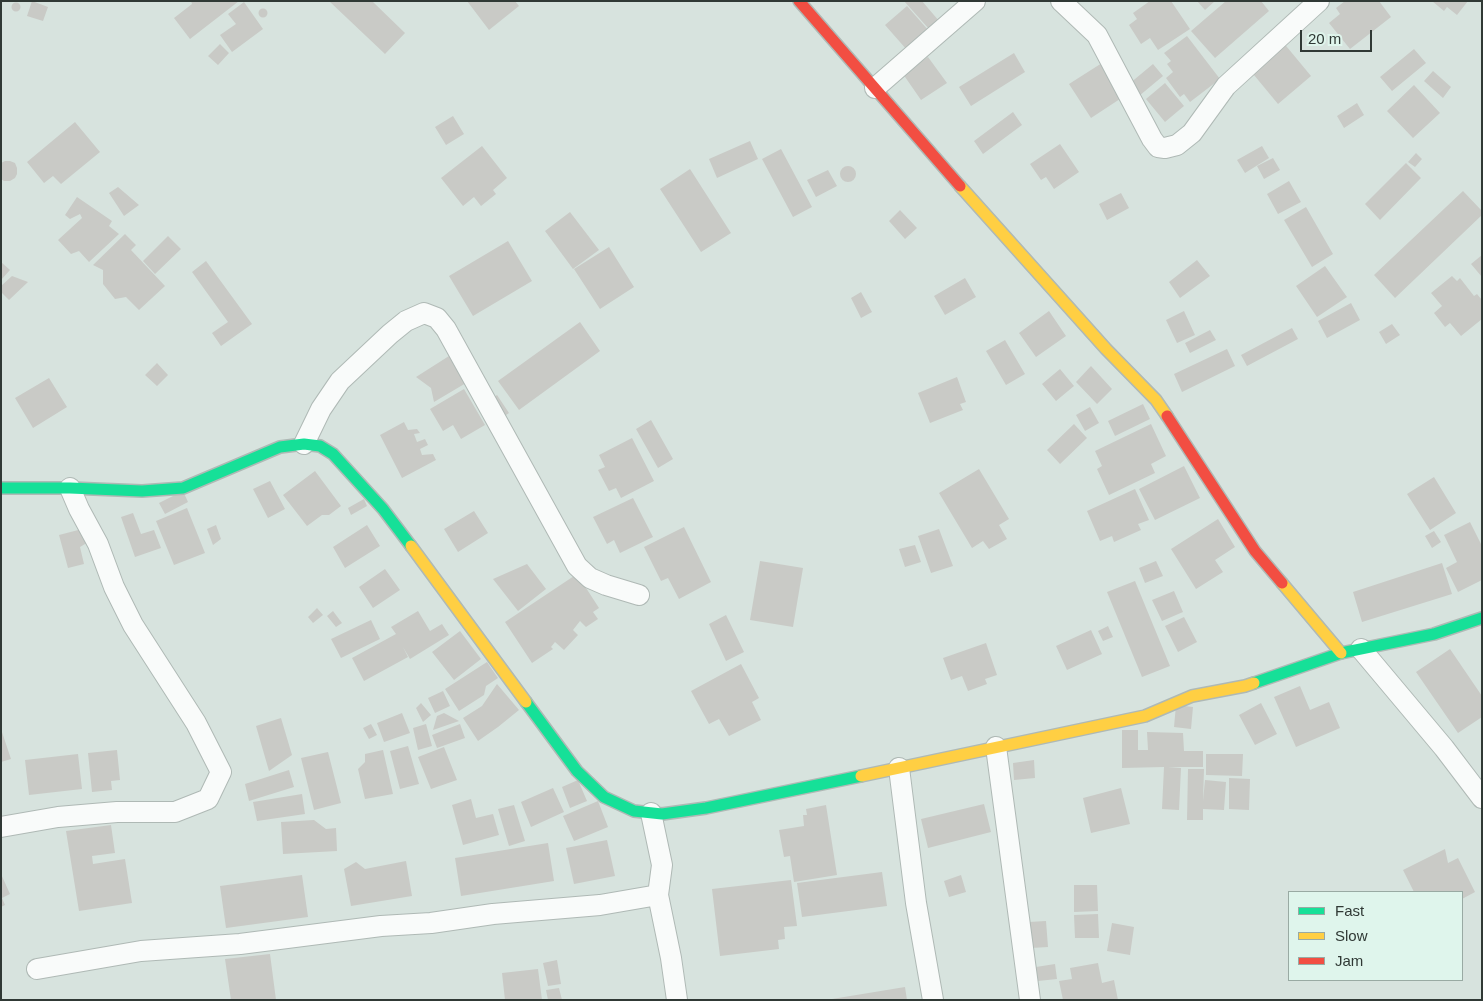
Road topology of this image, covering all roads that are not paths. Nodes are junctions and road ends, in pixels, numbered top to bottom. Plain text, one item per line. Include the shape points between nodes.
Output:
1 (800, 1) edge
2 (974, 1) edge
3 (1061, 1) edge
4 (1319, 1) edge
5 (875, 88) junction
6 (304, 444) junction
7 (1, 488) edge
8 (70, 488) junction
9 (639, 595) dead end
10 (1482, 618) edge
11 (1361, 649) junction
12 (1341, 653) junction
13 (996, 747) junction
14 (899, 768) junction
15 (1482, 798) edge
16 (651, 813) junction
17 (1, 827) edge
18 (658, 895) junction
19 (37, 969) dead end
20 (677, 1000) edge
21 (933, 1000) edge
22 (1030, 1000) edge

1 - 5 street
2 - 5 street
3 - 4 street via 1097,35 1152,139 1158,147 1164,148 1177,145 1192,133 1226,86
5 - 12 street via 1012,245 1156,400 1255,551
6 - 8 street via 280,447 183,488
6 - 9 street via 321,409 347,374 406,321 424,313 437,318 577,566 606,586
6 - 16 street via 320,446 333,454 383,509 577,771 604,797 634,811
7 - 8 street
8 - 17 street via 133,625 196,723 222,772 208,798 175,812 58,817
10 - 11 street via 1434,634
11 - 12 street
11 - 15 street
12 - 13 street via 1244,686 1192,696 1145,716
13 - 14 street
13 - 22 street
14 - 16 street via 706,808
14 - 21 street via 916,903
16 - 18 street via 662,865
18 - 19 street via 600,905 381,926 240,944 142,951
18 - 20 street

